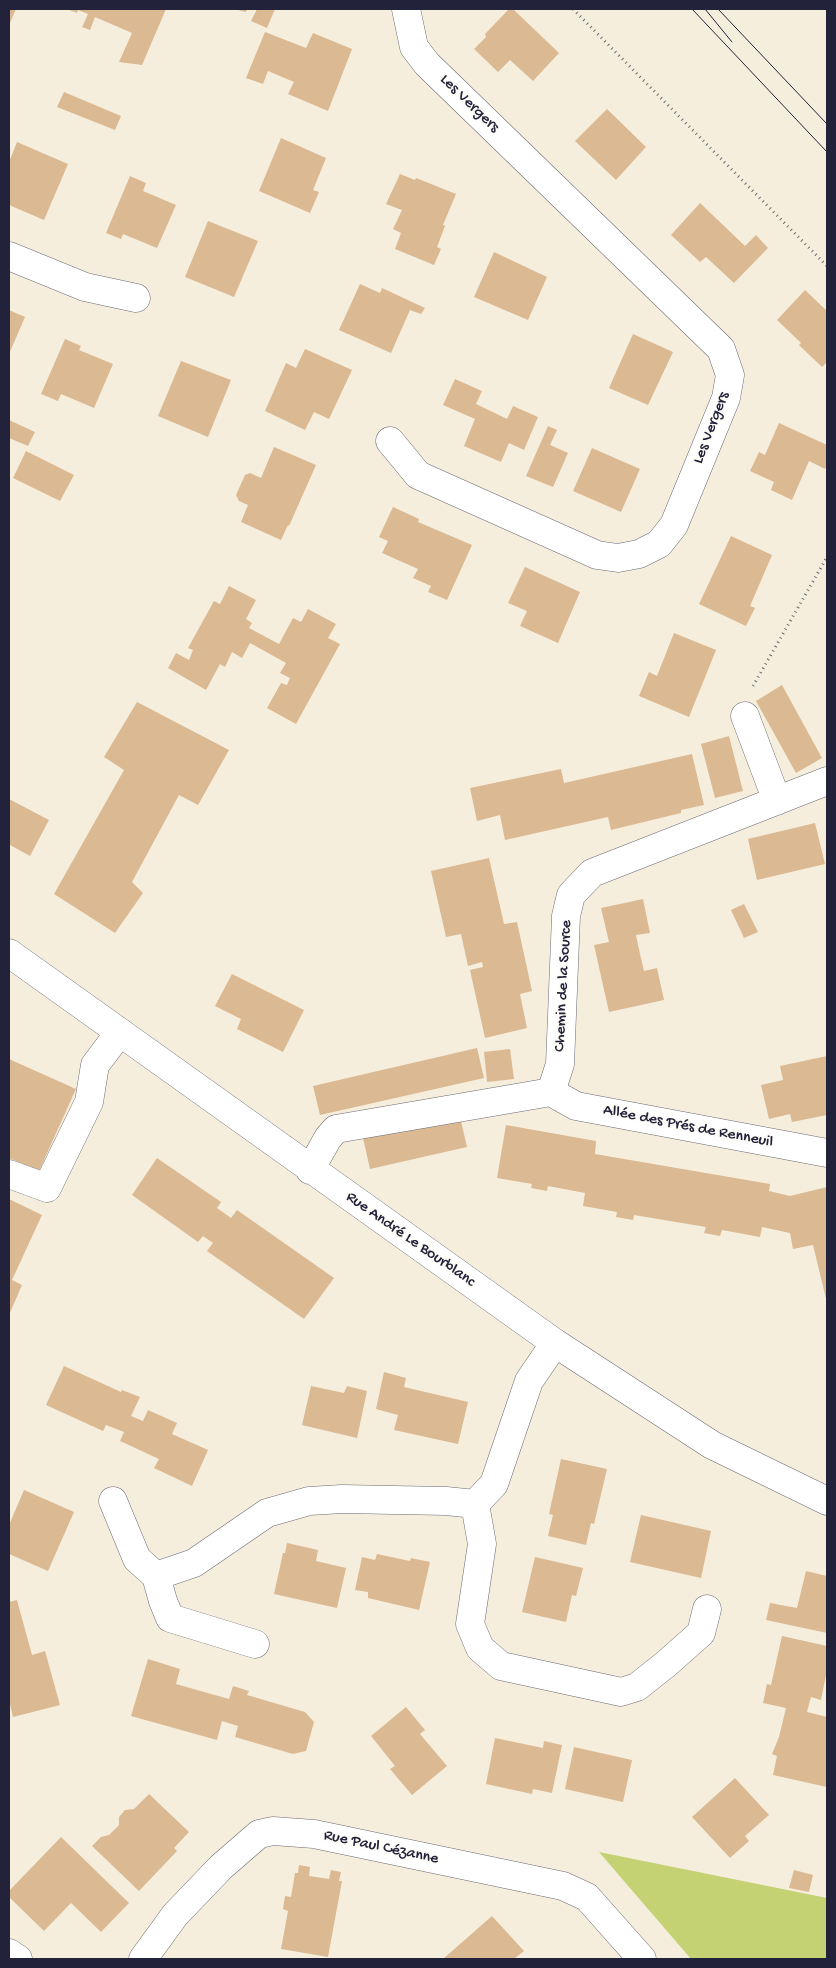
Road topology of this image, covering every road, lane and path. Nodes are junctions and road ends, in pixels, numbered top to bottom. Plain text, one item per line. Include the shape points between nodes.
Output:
1 (406, 9) edge
2 (573, 9) edge
3 (9, 256) edge
4 (827, 266) edge
5 (136, 298) dead end
6 (390, 440) dead end
7 (827, 557) edge
8 (745, 716) joint
9 (827, 781) edge
10 (777, 801) junction
11 (10, 959) edge
12 (120, 1032) junction
13 (551, 1092) junction
14 (827, 1153) edge
15 (310, 1170) junction
16 (9, 1174) edge
17 (555, 1343) junction
18 (827, 1501) edge
19 (113, 1502) dead end
20 (475, 1504) junction
21 (156, 1576) junction
22 (708, 1609) dead end
23 (255, 1644) dead end
24 (9, 1953) edge
25 (18, 1959) edge
26 (143, 1959) edge
27 (642, 1959) edge

1 - 6 street, Les Vergers via 414,48 427,64 721,349 730,376 726,398 674,525 659,544 639,554 618,558 597,555 418,475
2 - 4 path
3 - 5 street via 85,287
7 - 8 path via 750,690
8 - 10 street
9 - 10 street, Chemin de la Source
10 - 13 street, Chemin de la Source via 592,873 571,895 566,916 560,1064
11 - 12 street, Rue André Le Bourblanc
12 - 15 street, Rue André Le Bourblanc
12 - 16 street via 95,1065 89,1102 47,1188
13 - 14 street, Allée des Prés de Renneuil via 576,1106
13 - 15 street via 336,1129
15 - 17 street, Rue André Le Bourblanc
17 - 18 street, Rue André Le Bourblanc via 712,1445
17 - 20 street via 529,1381 494,1484
19 - 21 street via 138,1559
20 - 21 street via 309,1500 268,1513 194,1563
20 - 22 street via 482,1544 470,1624 480,1648 501,1666 621,1692 637,1687 701,1633
21 - 23 street via 170,1618
24 - 25 street
26 - 27 street, Rue Paul Cézanne via 174,1915 221,1867 259,1834 273,1832 314,1834 563,1886 587,1898

